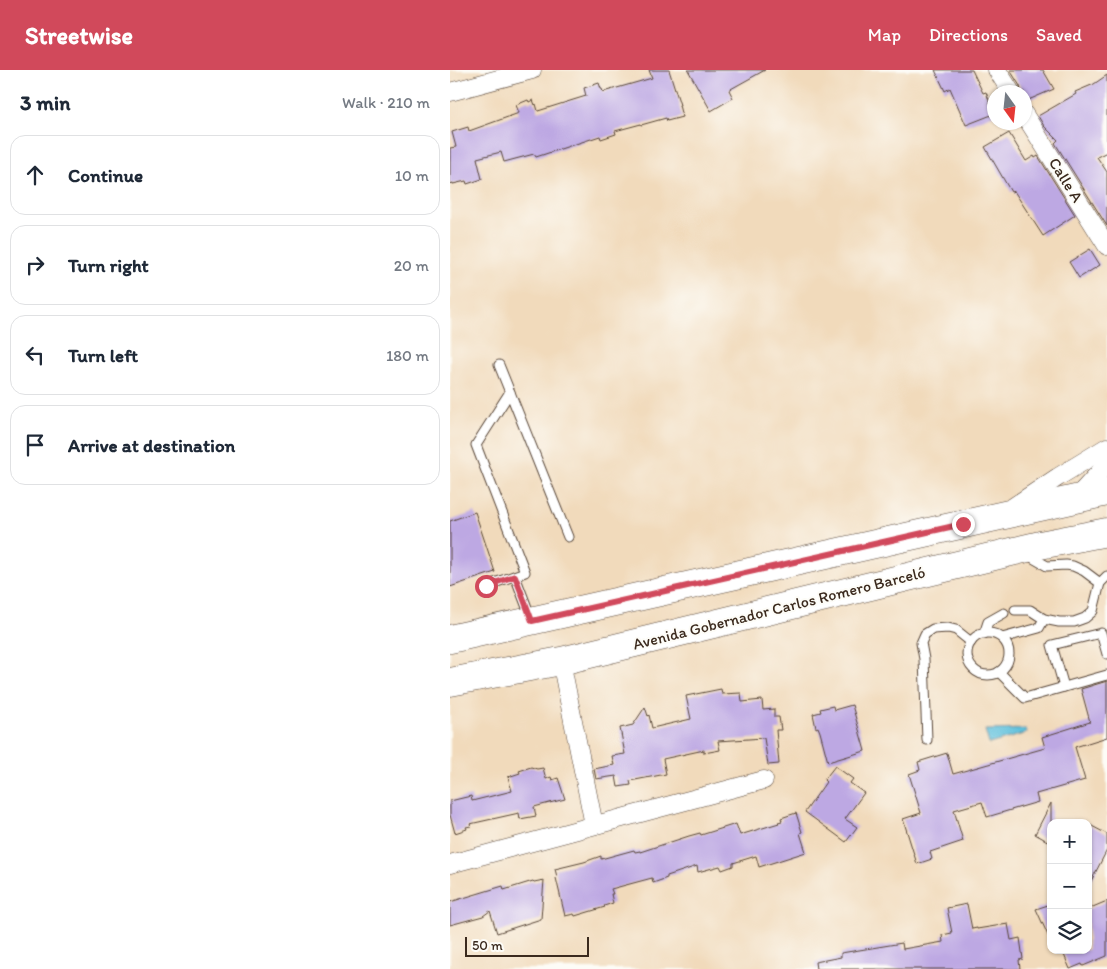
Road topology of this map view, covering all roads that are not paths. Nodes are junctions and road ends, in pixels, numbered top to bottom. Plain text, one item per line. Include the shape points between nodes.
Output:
1 (532, 70) edge
2 (997, 70) edge
3 (503, 73) edge
4 (1007, 85) edge
5 (450, 92) edge
6 (1032, 127) edge
7 (1107, 246) edge
8 (499, 365) dead end
9 (510, 392) junction
10 (1107, 448) edge
11 (1107, 464) edge
12 (1107, 492) edge
13 (1075, 499) junction
14 (1001, 516) junction
15 (1107, 532) edge
16 (568, 537) dead end
17 (1019, 550) junction
18 (515, 576) junction
19 (1107, 576) edge
20 (905, 578) junction
21 (1100, 583) junction
22 (486, 586) dead end
23 (1015, 610) dead end
24 (1004, 613) dead end
25 (1044, 618) junction
26 (532, 621) junction
27 (1104, 632) edge
28 (984, 634) junction
29 (1002, 638) junction
30 (450, 639) edge
31 (971, 642) junction
32 (1107, 654) edge
33 (561, 660) junction
34 (999, 672) junction
35 (1107, 675) edge
36 (450, 682) edge
37 (1064, 687) junction
38 (927, 740) dead end
39 (764, 780) dead end
40 (594, 825) junction
41 (450, 864) edge

1 - 3 street
2 - 4 street
3 - 5 street
6 - 7 street, Calle A
8 - 9 lane
9 - 16 lane
9 - 18 lane via 476,445 525,572
10 - 14 street
11 - 13 street
12 - 13 main road
13 - 14 main road
13 - 20 main road via 1052,527 953,551
14 - 26 main road
15 - 17 main road, Avenida Gobernador Carlos Romero Barceló
17 - 20 main road, Avenida Gobernador Carlos Romero Barceló
17 - 21 lane via 1047,566 1073,566
18 - 22 lane
18 - 26 lane
19 - 21 lane
20 - 33 main road, Avenida Gobernador Carlos Romero Barceló
21 - 25 lane via 1093,611 1085,618 1074,622
23 - 25 lane via 1030,610
24 - 28 lane via 988,622
25 - 29 lane via 1039,628
26 - 30 main road
27 - 32 lane
27 - 37 lane via 1052,645
28 - 29 lane
28 - 31 lane
29 - 34 lane via 1009,649 1009,656
31 - 34 lane via 967,656 973,669 985,675
31 - 38 lane via 948,628 933,629 925,634 921,643
33 - 36 main road, Avenida Gobernador Carlos Romero Barceló
33 - 40 street
34 - 37 lane via 1025,698
35 - 37 lane
39 - 40 street
40 - 41 street

